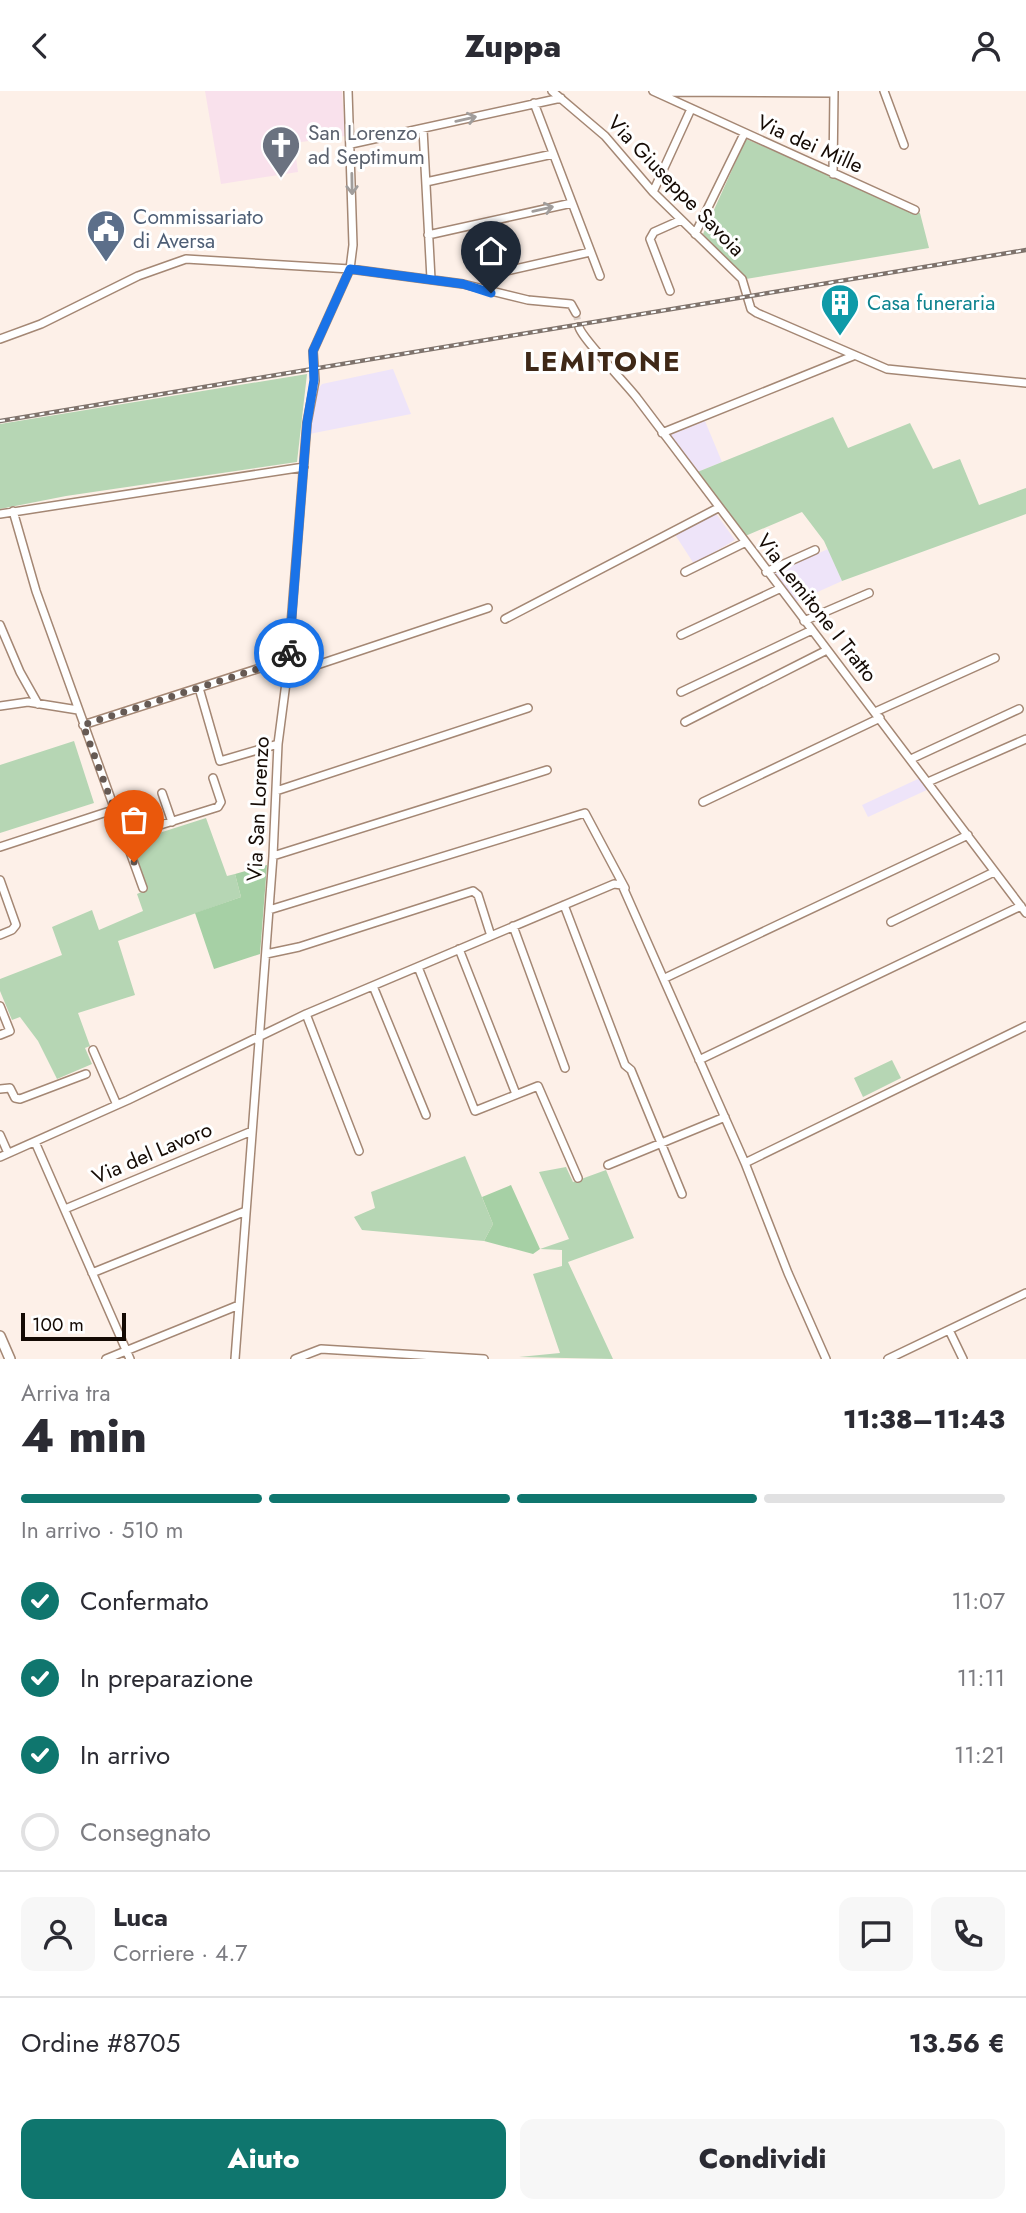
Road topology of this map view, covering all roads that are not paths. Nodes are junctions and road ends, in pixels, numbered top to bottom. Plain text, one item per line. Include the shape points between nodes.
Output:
1 (348, 91) edge
2 (552, 91) edge
3 (884, 91) edge
4 (654, 92) edge
5 (834, 92) edge
6 (561, 97) junction
7 (534, 103) junction
8 (691, 109) junction
9 (423, 129) junction
10 (744, 134) junction
11 (351, 143) junction
12 (904, 145) dead end
13 (553, 154) junction
14 (833, 174) junction
15 (426, 182) junction
16 (653, 192) junction
17 (572, 203) junction
18 (915, 210) dead end
19 (681, 220) junction
20 (695, 234) junction
21 (428, 235) junction
22 (590, 252) junction
23 (350, 269) junction
24 (502, 272) dead end
25 (600, 276) dead end
26 (431, 279) junction
27 (670, 291) dead end
28 (576, 313) dead end
29 (579, 327) tunnel mouth
30 (0, 339) edge
31 (853, 356) junction
32 (1026, 383) edge
33 (662, 433) junction
34 (304, 467) junction
35 (718, 508) junction
36 (13, 511) junction
37 (0, 514) edge
38 (744, 543) junction
39 (815, 550) dead end
40 (685, 572) dead end
41 (766, 572) junction
42 (779, 589) junction
43 (869, 593) dead end
44 (488, 608) dead end
45 (505, 619) dead end
46 (804, 621) junction
47 (0, 625) edge
48 (811, 630) junction
49 (681, 635) dead end
50 (3, 640) edge
51 (827, 650) junction
52 (995, 657) dead end
53 (288, 659) junction
54 (287, 675) junction
55 (199, 688) junction
56 (681, 692) dead end
57 (38, 704) junction
58 (0, 706) edge
59 (528, 708) dead end
60 (1019, 709) dead end
61 (78, 710) junction
62 (877, 715) junction
63 (685, 722) dead end
64 (83, 725) junction
65 (1026, 739) edge
66 (278, 744) junction
67 (911, 759) junction
68 (547, 770) dead end
69 (213, 778) dead end
70 (928, 782) junction
71 (276, 791) junction
72 (162, 793) dead end
73 (703, 802) dead end
74 (116, 809) junction
75 (172, 822) junction
76 (968, 835) junction
77 (125, 836) junction
78 (0, 847) edge
79 (273, 856) junction
80 (994, 872) junction
81 (0, 880) edge
82 (143, 888) dead end
83 (628, 895) junction
84 (564, 905) junction
85 (1023, 909) edge
86 (270, 910) junction
87 (891, 922) dead end
88 (513, 926) junction
89 (0, 935) edge
90 (491, 936) junction
91 (459, 949) junction
92 (266, 954) junction
93 (418, 967) junction
94 (665, 978) junction
95 (373, 986) junction
96 (0, 1006) edge
97 (306, 1014) junction
98 (1026, 1026) edge
99 (0, 1035) edge
100 (260, 1038) junction
101 (93, 1050) dead end
102 (699, 1060) junction
103 (565, 1068) dead end
104 (86, 1074) dead end
105 (0, 1089) edge
106 (516, 1094) junction
107 (117, 1105) junction
108 (426, 1115) dead end
109 (725, 1117) junction
110 (252, 1131) junction
111 (0, 1135) edge
112 (36, 1142) junction
113 (661, 1143) junction
114 (359, 1151) dead end
115 (4, 1155) edge
116 (745, 1163) junction
117 (608, 1165) dead end
118 (578, 1178) dead end
119 (682, 1193) dead end
120 (65, 1209) junction
121 (246, 1211) junction
122 (92, 1273) junction
123 (1026, 1293) edge
124 (239, 1305) junction
125 (949, 1330) junction
126 (0, 1336) edge
127 (126, 1351) junction
128 (10, 1359) edge
129 (106, 1359) edge
130 (130, 1359) edge
131 (235, 1359) edge
132 (295, 1359) edge
133 (484, 1359) edge
134 (826, 1359) edge
135 (888, 1359) edge
136 (963, 1359) edge

1 - 11 street, Via San Lorenzo
2 - 6 street, Via Giuseppe Savoia
3 - 12 street
4 - 5 street
4 - 8 street, Via dei Mille
5 - 14 street
6 - 7 street
6 - 16 street, Via Giuseppe Savoia via 605,136
9 -> 7 street
7 - 13 street
8 - 10 street, Via dei Mille
8 - 16 street
9 - 11 street
9 - 15 street
10 - 14 street, Via dei Mille
10 - 20 street
11 -> 23 street, Via San Lorenzo via 354,245
13 - 15 street
13 - 17 street
14 - 18 street, Via dei Mille
15 - 21 street
16 - 19 street, Via Giuseppe Savoia
21 -> 17 street
17 - 22 street
19 - 20 street, Via Giuseppe Savoia
19 - 27 street via 654,232 650,239
20 - 31 street, Via Giuseppe Savoia via 742,279 751,309
21 - 26 street
22 - 24 street
22 - 25 street
23 - 26 street
23 - 30 street via 186,259
23 - 34 street, Via San Lorenzo via 313,351
26 - 28 street via 528,300 571,304
29 - 33 street, Via Lemitone I Tratto via 582,338 610,363
31 - 32 street via 898,372
31 - 33 street
33 - 35 street, Via Lemitone I Tratto
34 - 36 street
34 - 53 street, Via San Lorenzo
35 - 38 street, Via Lemitone I Tratto
35 - 45 street
36 - 37 street
36 - 61 street
38 - 40 street
38 - 41 street, Via Lemitone I Tratto
39 - 41 street
41 - 42 street, Via Lemitone I Tratto
42 - 46 street, Via Lemitone I Tratto
42 - 49 street
43 - 46 street
44 - 54 street
46 - 48 street, Via Lemitone I Tratto
47 - 50 street
48 - 51 street, Via Lemitone I Tratto
48 - 56 street
50 - 57 street
51 - 62 street, Via Lemitone I Tratto
51 - 63 street
52 - 62 street
53 - 54 street, Via San Lorenzo
53 - 55 street
54 - 66 street, Via San Lorenzo
55 - 64 street
55 - 66 street via 220,761
57 - 58 street
57 - 61 street
59 - 71 street
60 - 67 street
61 - 64 street
62 - 67 street, Via Lemitone I Tratto
62 - 73 street
64 - 74 street
65 - 70 street
66 - 71 street, Via San Lorenzo
67 - 70 street, Via Lemitone I Tratto
68 - 79 street
69 - 75 street via 221,802 218,807
70 - 76 street, Via Lemitone I Tratto
71 - 79 street, Via San Lorenzo
72 - 75 street
74 - 77 street
74 - 78 street
75 - 77 street
76 - 80 street, Via Lemitone I Tratto
76 - 94 street
77 - 82 street
79 - 86 street, Via San Lorenzo
80 - 85 street, Via Lemitone I Tratto
80 - 87 street
81 - 89 street via 16,925
83 - 84 street via 622,885 614,884
83 - 86 street via 584,813
83 - 94 street
84 - 88 street
84 - 113 street via 625,1065
85 - 102 street
86 - 92 street, Via San Lorenzo
88 - 90 street
88 - 103 street
90 - 91 street
90 - 92 street via 478,895 472,891
91 - 93 street
91 - 106 street
92 - 100 street, Via San Lorenzo
93 - 95 street
93 - 106 street via 475,1111
94 - 102 street
95 - 97 street
95 - 108 street
96 - 99 street via 10,1031
97 - 100 street
97 - 114 street
98 - 116 street
100 - 107 street
100 - 110 street, Via San Lorenzo
101 - 107 street
102 - 109 street
104 - 105 street via 20,1099 10,1088
106 - 118 street via 538,1086
107 - 112 street
109 - 113 street
109 - 116 street
110 - 120 street, Via del Lavoro
110 - 121 street, Via San Lorenzo
111 - 115 street
112 - 115 street
112 - 120 street
113 - 117 street
113 - 119 street
116 - 134 street
120 - 122 street
121 - 122 street
121 - 124 street, Via San Lorenzo
122 - 127 street
123 - 125 street
124 - 127 street
124 - 131 street, Via San Lorenzo
125 - 135 street
125 - 136 street
126 - 128 main road
127 - 129 street
127 - 130 street
132 - 133 street via 321,1349

